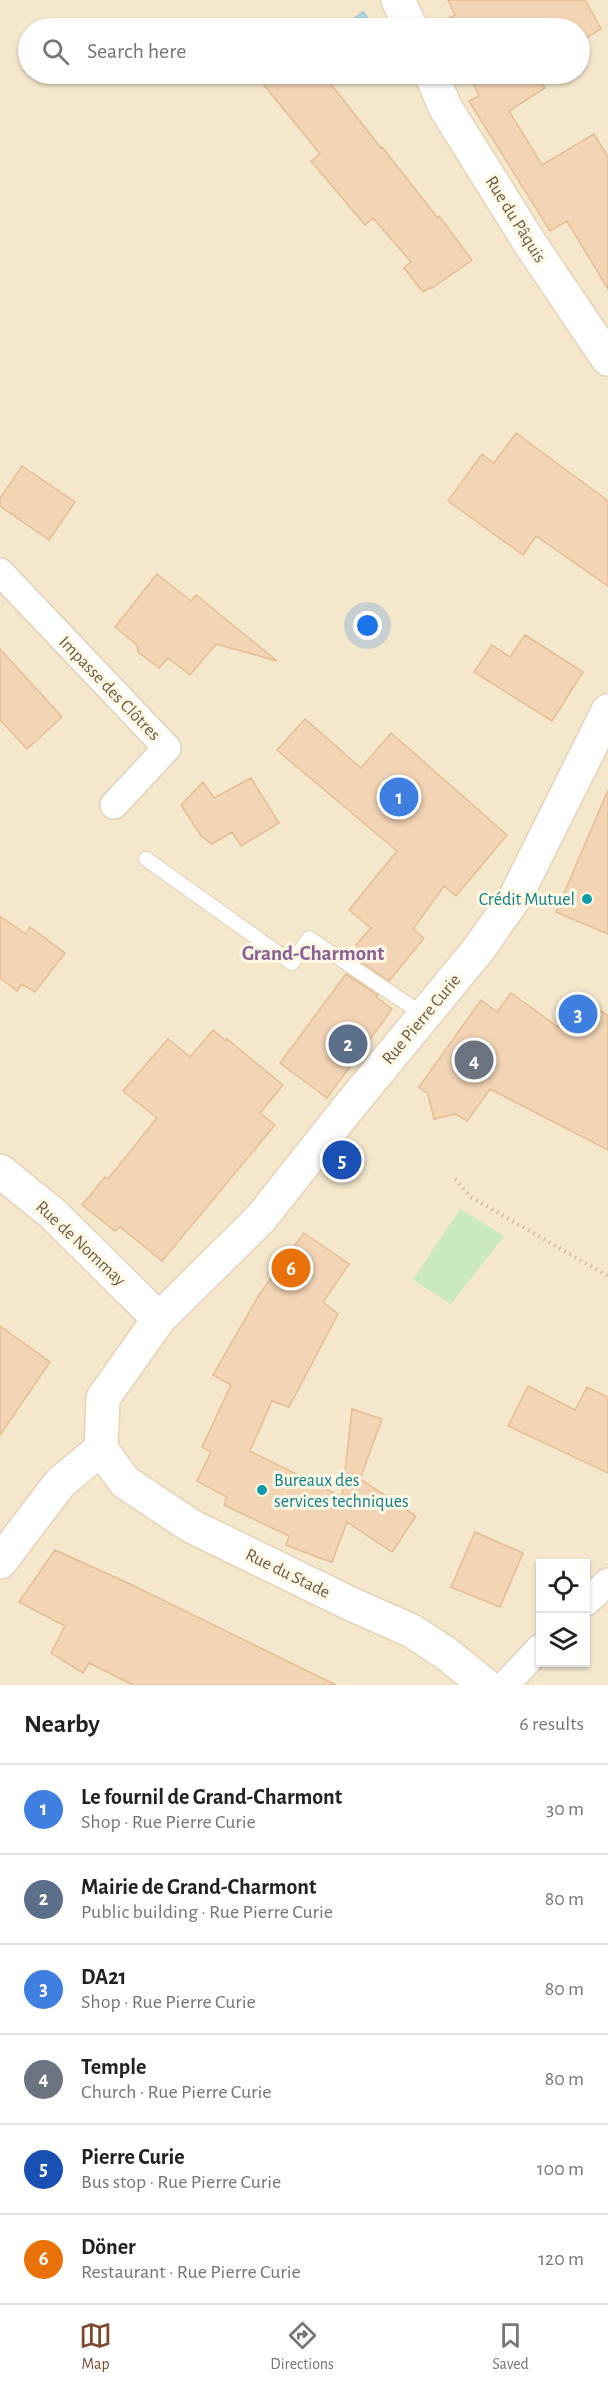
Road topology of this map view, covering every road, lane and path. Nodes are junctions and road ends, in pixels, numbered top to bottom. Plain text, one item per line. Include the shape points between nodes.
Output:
1 (398, 0) edge
2 (406, 18) edge
3 (435, 84) edge
4 (608, 359) edge
5 (0, 572) edge
6 (608, 711) edge
7 (114, 805) dead end
8 (146, 859) dead end
9 (424, 1015) junction
10 (0, 1171) edge
11 (455, 1179) dead end
12 (608, 1276) edge
13 (159, 1318) junction
14 (101, 1449) junction
15 (0, 1562) edge
16 (608, 1582) edge
17 (590, 1598) edge
18 (536, 1652) edge
19 (485, 1685) edge
20 (505, 1685) edge

1 - 2 street
3 - 4 street, Rue du Pâquis via 445,107 531,245
5 - 7 street, Impasse des Clôtres via 167,748
6 - 9 street, Rue Pierre Curie via 516,896
8 - 9 lane via 292,963 309,938
9 - 13 street, Rue Pierre Curie via 261,1218
10 - 13 street, Rue de Nommay via 52,1213
11 - 12 path via 471,1197
13 - 14 street, Rue Pierre Curie via 103,1398
14 - 15 street via 60,1483
14 - 19 street, Rue du Stade via 124,1482 191,1526 412,1631
16 - 17 street
18 - 20 street

